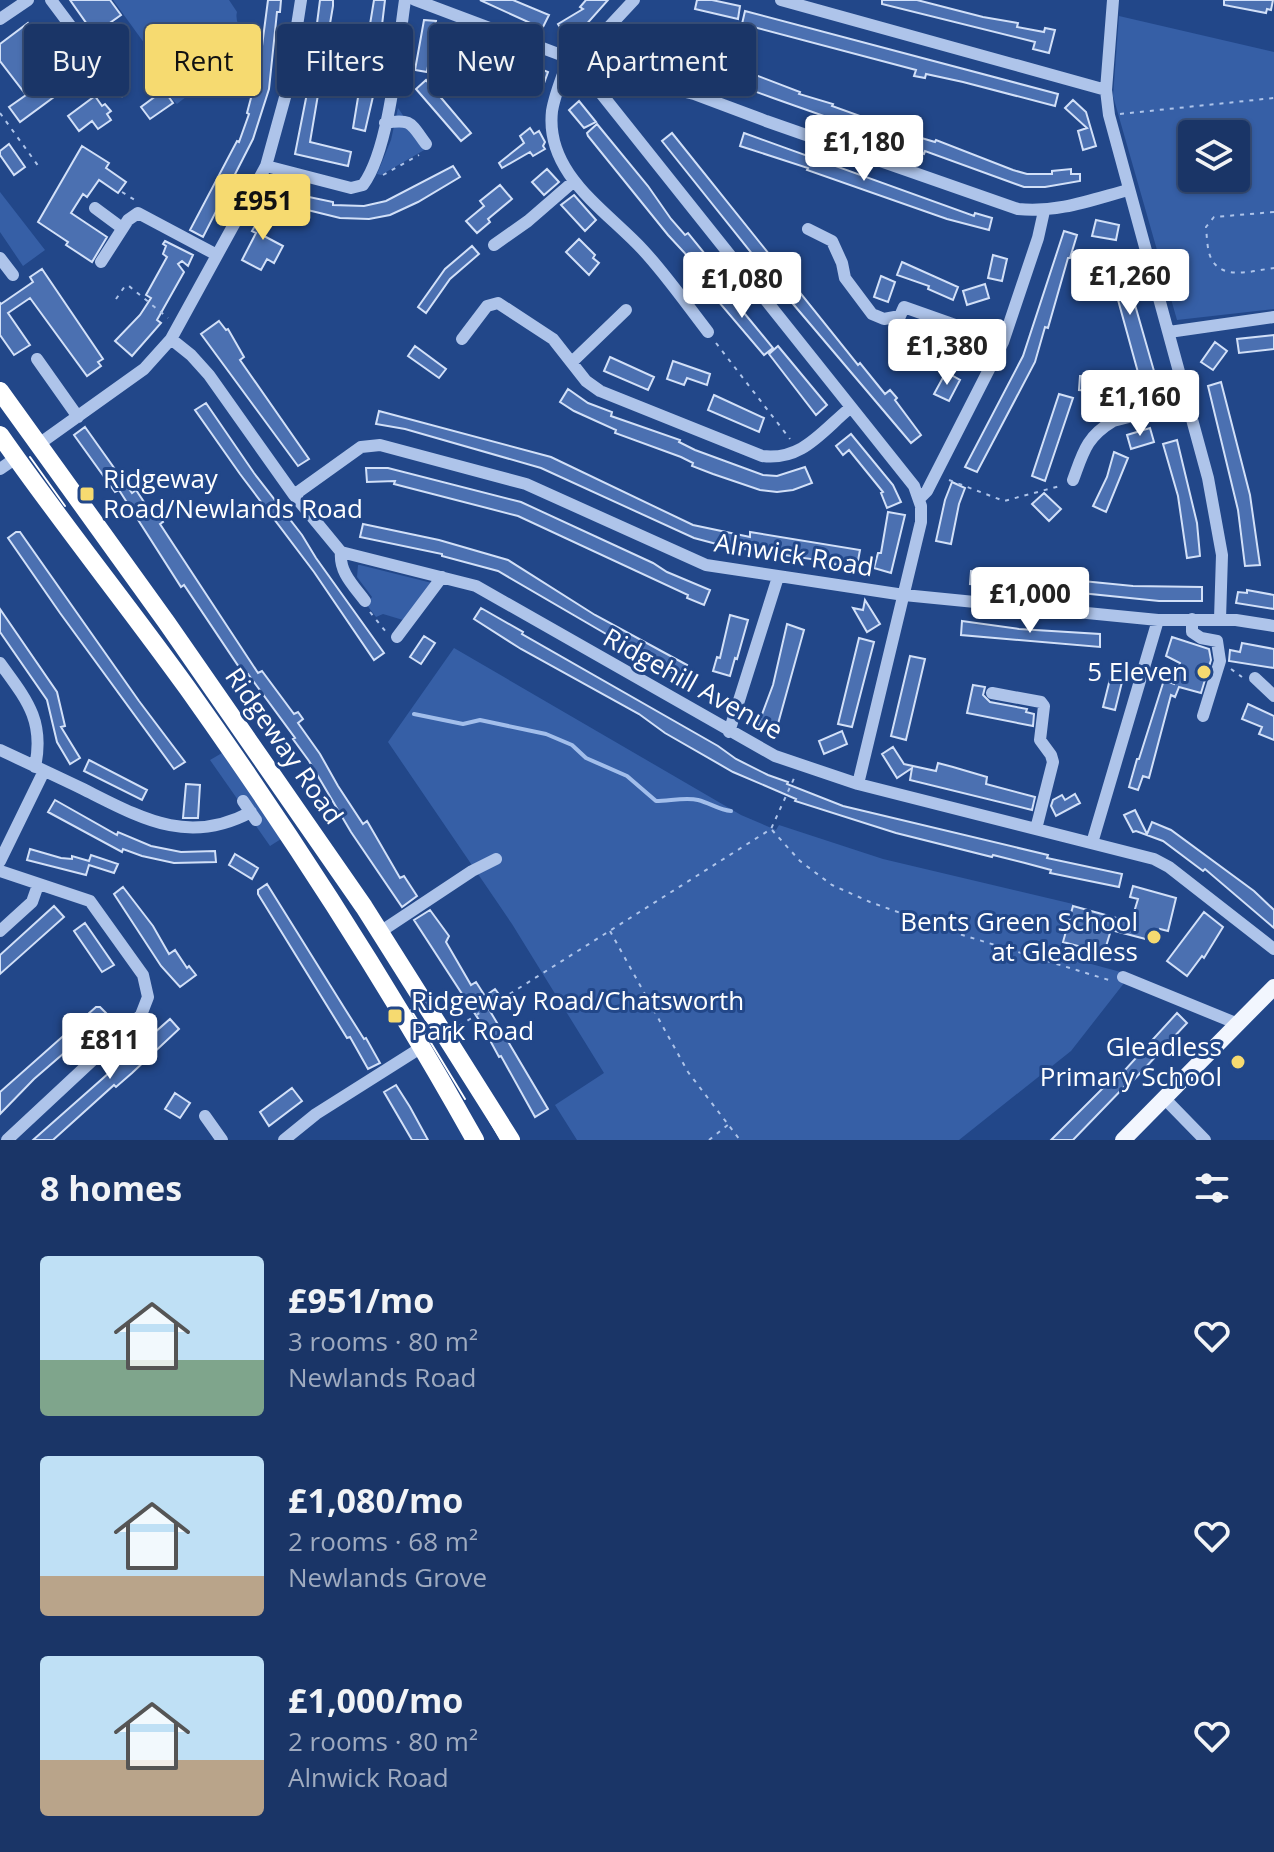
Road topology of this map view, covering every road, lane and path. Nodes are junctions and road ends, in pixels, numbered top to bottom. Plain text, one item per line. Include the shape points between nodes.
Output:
1 (28, 0) edge
2 (51, 0) edge
3 (301, 0) edge
4 (405, 0) edge
5 (415, 0) edge
6 (634, 0) edge
7 (781, 0) edge
8 (1113, 0) edge
9 (0, 19) edge
10 (69, 24) edge
11 (612, 24) edge
12 (559, 57) edge
13 (559, 90) edge
14 (1106, 90) junction
15 (602, 96) edge
16 (699, 96) edge
17 (1274, 98) edge
18 (0, 113) edge
19 (1109, 115) junction
20 (385, 123) junction
21 (428, 146) joint
22 (266, 166) junction
23 (39, 167) dead end
24 (375, 180) dead end
25 (573, 182) junction
26 (1128, 190) junction
27 (95, 208) dead end
28 (1044, 211) junction
29 (1274, 212) edge
30 (122, 228) junction
31 (808, 229) dead end
32 (494, 245) dead end
33 (217, 255) junction
34 (0, 258) edge
35 (101, 262) dead end
36 (1274, 268) edge
37 (13, 275) dead end
38 (116, 299) dead end
39 (626, 310) dead end
40 (1274, 317) edge
41 (178, 326) junction
42 (708, 332) joint
43 (1169, 332) junction
44 (171, 339) junction
45 (462, 339) dead end
46 (1003, 342) junction
47 (37, 359) dead end
48 (572, 362) junction
49 (0, 391) edge
50 (1188, 402) junction
51 (850, 408) junction
52 (78, 417) junction
53 (0, 435) edge
54 (39, 444) junction
55 (800, 451) junction
56 (16, 458) junction
57 (0, 469) edge
58 (943, 478) dead end
59 (1073, 480) joint
60 (294, 495) junction
61 (920, 498) junction
62 (341, 552) junction
63 (442, 577) junction
64 (778, 577) junction
65 (904, 595) junction
66 (365, 601) joint
67 (1192, 619) junction
68 (1220, 619) junction
69 (1158, 620) junction
70 (1274, 626) edge
71 (397, 637) joint
72 (1220, 661) junction
73 (0, 663) edge
74 (1250, 679) joint
75 (992, 693) dead end
76 (1274, 696) edge
77 (1203, 716) dead end
78 (729, 732) junction
79 (0, 750) edge
80 (800, 765) junction
81 (40, 769) junction
82 (858, 784) junction
83 (250, 811) dead end
84 (771, 829) junction
85 (1036, 829) junction
86 (1092, 843) junction
87 (496, 859) dead end
88 (0, 861) edge
89 (0, 871) edge
90 (38, 885) junction
91 (610, 930) junction
92 (0, 931) edge
93 (380, 932) junction
94 (1274, 949) edge
95 (1123, 977) joint
96 (1274, 987) edge
97 (1238, 1024) junction
98 (458, 1027) dead end
99 (422, 1047) junction
100 (1165, 1099) junction
101 (205, 1116) dead end
102 (729, 1124) junction
103 (7, 1140) edge
104 (222, 1140) edge
105 (284, 1140) edge
106 (475, 1140) edge
107 (511, 1140) edge
108 (709, 1140) edge
109 (740, 1140) edge
110 (1123, 1140) edge
111 (1205, 1140) edge

1 - 9 street
2 - 10 street
3 - 22 street via 287,90
4 - 20 street
5 - 12 street
6 - 11 street
7 - 14 street
8 - 14 street
13 - 25 street via 552,125 558,154
14 - 19 street
15 - 51 street
16 - 28 street via 1018,209
17 - 19 path
18 - 23 path
19 - 26 street
20 - 21 street via 409,122
20 - 22 street via 374,165 357,188
21 - 24 path
22 - 33 street
25 - 32 street
25 - 42 street via 643,250
26 - 28 street
26 - 43 street
27 - 30 street
28 - 46 street
29 - 36 path via 1214,217 1206,227 1211,260 1220,268 1231,273
30 - 33 street via 138,213
30 - 35 street
31 - 46 street via 832,241 845,278 872,314 893,319 904,307
33 - 41 street
34 - 37 street
38 - 41 path via 129,286
39 - 48 street
40 - 43 street
41 - 44 street
42 - 55 path
43 - 50 street
44 - 52 street via 144,369
44 - 60 street via 209,375
45 - 48 street via 487,306 498,303 553,339
46 - 61 street
47 - 52 street
48 - 55 street via 586,381 617,400 762,456
49 - 54 highway, Ridgeway Road
50 - 59 street via 1104,426 1089,440
50 - 68 street via 1222,555
51 - 55 street
51 - 61 street
52 - 54 street
53 - 56 highway, Ridgeway Road
54 - 93 highway, Ridgeway Road
56 - 57 street
56 - 99 highway, Ridgeway Road via 187,688
58 - 59 path via 1004,501
60 - 62 street
60 - 64 street, Alnwick Road via 361,447 380,445 526,484 706,565
61 - 65 street via 921,522
62 - 63 street, Ridgehill Avenue
62 - 66 street via 343,571
63 - 71 street
63 - 78 street, Ridgehill Avenue via 484,590
64 - 65 street, Alnwick Road
64 - 78 street
65 - 69 street, Alnwick Road
65 - 82 street
66 - 71 path via 397,647
67 - 68 street, Alnwick Road
67 - 69 street, Alnwick Road
67 - 72 street via 1192,632 1217,641
68 - 70 street, Alnwick Road
69 - 86 street
72 - 74 path
72 - 77 street
73 - 81 street via 34,714
74 - 76 street
75 - 85 street via 1044,706 1040,740 1053,762
78 - 80 street, Ridgehill Avenue
79 - 81 street
80 - 82 street, Ridgehill Avenue
80 - 84 path
81 - 83 street via 146,821 206,827 229,823
81 - 88 street
82 - 85 street, Ridgehill Avenue
84 - 91 path
84 - 95 path via 832,885 870,902 1114,981
85 - 86 street, Ridgehill Avenue
86 - 94 street, Ridgehill Avenue via 1169,867
87 - 93 street
89 - 90 street
90 - 92 street via 32,902
90 - 103 street via 90,901 143,975 148,997 141,1015
91 - 98 path
91 - 102 path via 688,1072
93 - 107 highway, Ridgeway Road
95 - 97 street
96 - 97 main road
97 - 100 main road
99 - 105 street
99 - 106 highway, Ridgeway Road
100 - 110 main road
100 - 111 street
101 - 104 street
102 - 108 path
102 - 109 path

